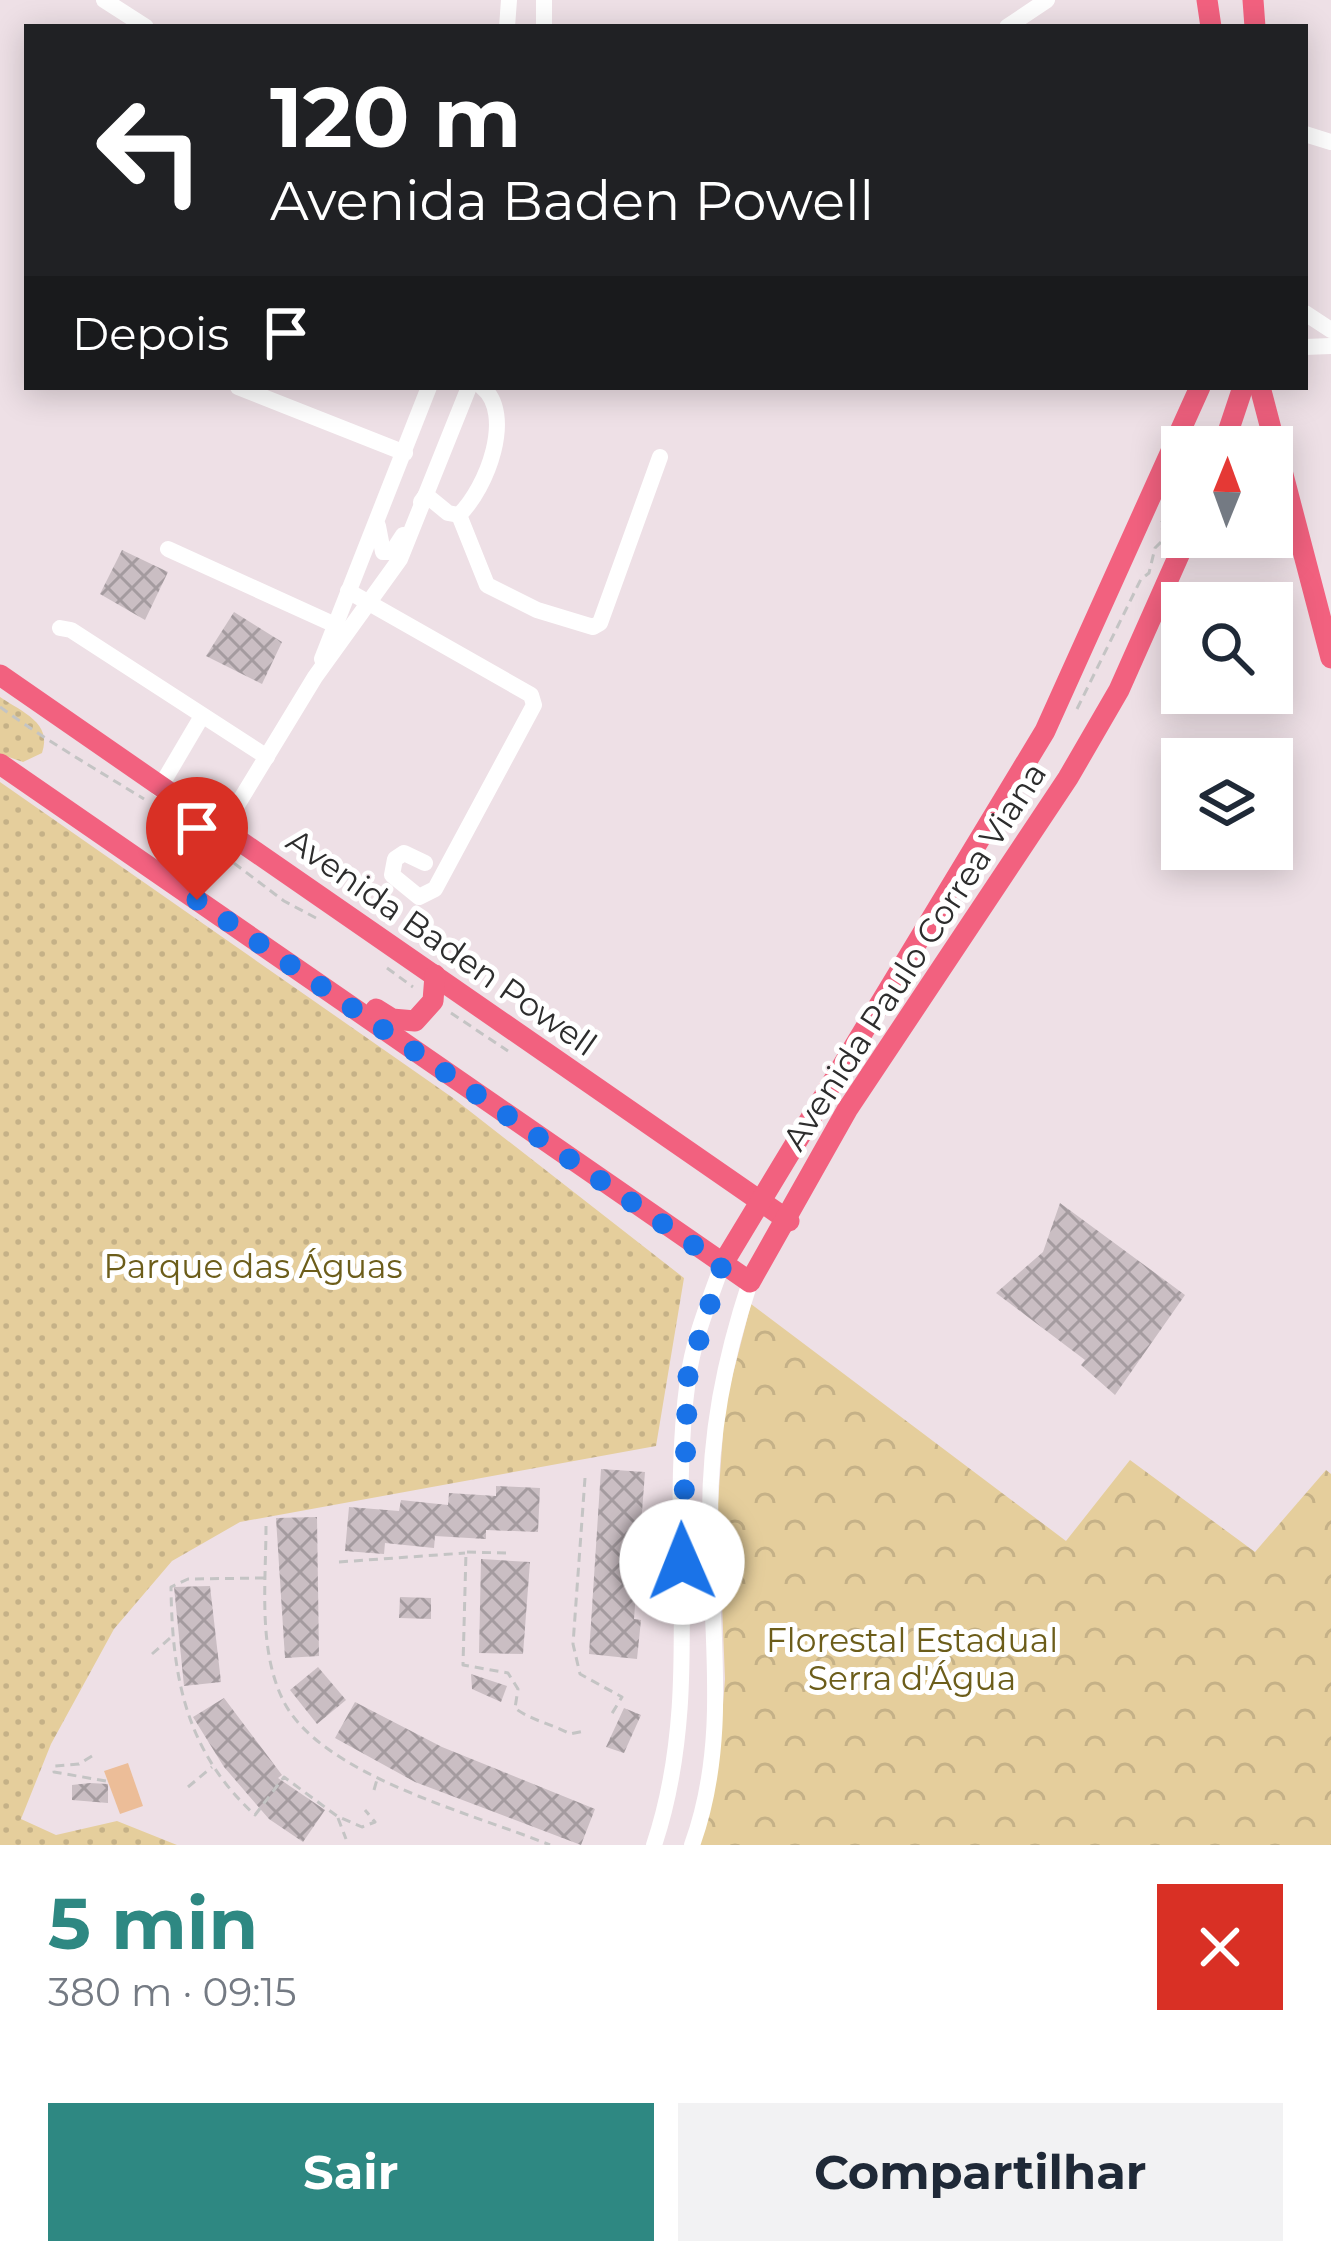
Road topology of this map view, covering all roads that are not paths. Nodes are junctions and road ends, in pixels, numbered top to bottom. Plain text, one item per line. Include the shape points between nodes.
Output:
1 (104, 0) edge
2 (1047, 0) edge
3 (141, 24) edge
4 (1011, 24) edge
5 (246, 390) edge
6 (428, 390) edge
7 (468, 390) edge
8 (485, 390) edge
9 (1199, 390) edge
10 (1243, 390) edge
11 (1261, 390) edge
12 (1233, 416) junction
13 (1230, 426) edge
14 (1264, 426) edge
15 (1270, 426) edge
16 (405, 453) junction
17 (659, 457) dead end
18 (426, 495) junction
19 (383, 502) junction
20 (1293, 513) edge
21 (459, 514) junction
22 (168, 549) dead end
23 (1178, 558) edge
24 (348, 591) junction
25 (371, 604) junction
26 (60, 628) dead end
27 (343, 628) junction
28 (1331, 658) edge
29 (0, 675) edge
30 (202, 716) junction
31 (267, 757) junction
32 (0, 764) edge
33 (156, 796) junction
34 (212, 834) junction
35 (425, 863) dead end
36 (276, 954) junction
37 (435, 976) junction
38 (759, 1199) junction
39 (789, 1221) junction
40 (722, 1265) junction
41 (750, 1282) junction
42 (654, 1845) edge
43 (692, 1845) edge

1 - 3 street
2 - 4 street
5 - 16 street
6 - 16 street
7 - 18 street
8 - 21 street via 500,420
9 - 38 main road via 1045,731
10 - 12 main road
11 - 15 main road
12 - 13 main road
12 - 14 main road via 1254,415
16 - 19 street
17 - 21 street via 592,627 487,585
18 - 19 street via 388,553 376,534
18 - 21 street
18 - 25 street
19 - 24 street
20 - 28 main road
22 - 27 street
23 - 39 main road, Avenida Paulo Correa Viana via 1119,690 1068,778 847,1110
24 - 25 street
24 - 27 street
25 - 27 street
25 - 35 street via 521,688 534,705 435,889 418,897 392,874 404,853
26 - 30 street
27 - 31 street
29 - 33 main road, Avenida Baden Powell
30 - 31 street
30 - 33 street
31 - 34 street
32 - 36 main road
33 - 34 main road, Avenida Baden Powell
34 - 37 main road, Avenida Baden Powell
36 - 37 main road via 392,1019 415,1021 433,1001
36 - 40 main road
37 - 38 main road, Avenida Baden Powell
38 - 39 main road, Avenida Baden Powell
38 - 40 main road
39 - 41 main road, Avenida Paulo Correa Viana
40 - 41 main road
40 - 42 street via 688,1376 682,1721 674,1788
41 - 43 street, Avenida Paulo Correa Viana via 724,1361 712,1443 716,1717

